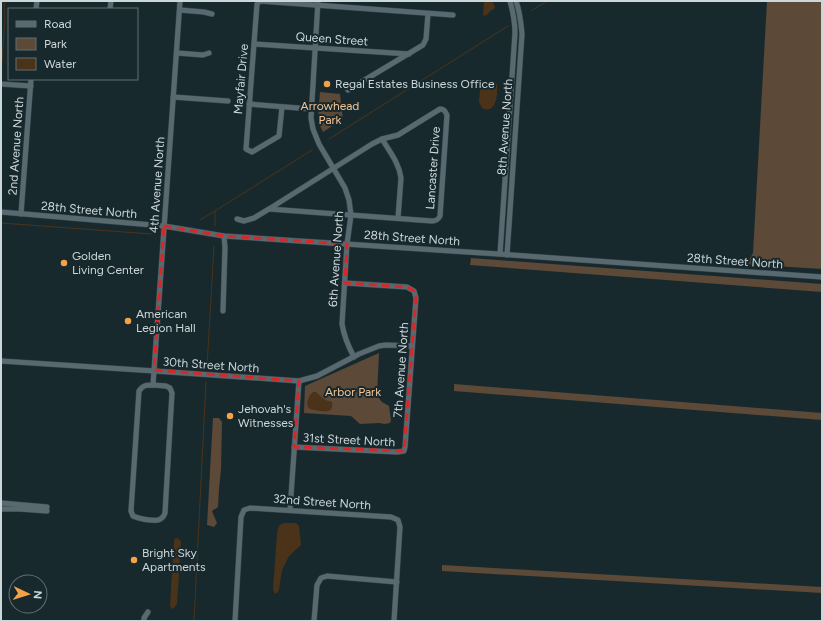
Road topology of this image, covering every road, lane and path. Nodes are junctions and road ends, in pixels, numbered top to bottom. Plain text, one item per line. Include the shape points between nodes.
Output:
1 (180, 1) edge
2 (510, 1) edge
3 (516, 1) edge
4 (318, 3) edge
5 (180, 10) junction
6 (212, 14) dead end
7 (428, 14) junction
8 (453, 15) dead end
9 (254, 44) junction
10 (315, 47) junction
11 (209, 52) dead end
12 (177, 53) junction
13 (408, 54) junction
14 (31, 80) edge
15 (1, 84) edge
16 (31, 86) junction
17 (348, 90) dead end
18 (173, 97) junction
19 (228, 101) dead end
20 (249, 104) junction
21 (282, 107) junction
22 (311, 109) junction
23 (382, 139) junction
24 (333, 168) junction
25 (269, 209) junction
26 (1, 212) edge
27 (21, 214) junction
28 (351, 215) junction
29 (398, 218) junction
30 (237, 219) dead end
31 (164, 226) junction
32 (224, 236) junction
33 (347, 244) junction
34 (500, 254) junction
35 (507, 254) junction
36 (822, 277) edge
37 (345, 283) junction
38 (223, 311) dead end
39 (412, 346) junction
40 (354, 357) junction
41 (1, 361) edge
42 (154, 370) junction
43 (299, 381) junction
44 (153, 385) junction
45 (294, 447) junction
46 (404, 451) joint
47 (1, 503) edge
48 (1, 509) edge
49 (290, 510) junction
50 (397, 582) junction
51 (148, 612) dead end
52 (144, 621) edge
53 (236, 621) edge
54 (314, 621) edge
55 (394, 621) edge

1 - 5 street, 4th Avenue North
2 - 34 street, 8th Avenue North via 515,34
3 - 35 street, 8th Avenue North via 522,34
4 - 7 street
4 - 9 street, Mayfair Drive via 260,2 257,4
4 - 10 street, 6th Avenue North
5 - 6 street
5 - 12 street, 4th Avenue North
7 - 8 street
7 - 13 street via 425,43
9 - 10 street, Queen Street
9 - 20 street, Mayfair Drive
10 - 13 street, Queen Street
10 - 22 street, 6th Avenue North
11 - 12 street via 204,55
12 - 18 street, 4th Avenue North
13 - 17 street
14 - 16 street, 2nd Avenue North
15 - 16 street
16 - 27 street, 2nd Avenue North
18 - 19 street
18 - 31 street, 4th Avenue North
20 - 21 street
20 - 21 street, Mayfair Drive via 246,149 252,152 279,136
21 - 22 street
22 - 24 street, 6th Avenue North via 313,130
23 - 24 street, Lancaster Drive
23 - 29 street via 400,172
23 - 29 street, Lancaster Drive via 398,135 440,109 446,111 440,216 435,221
24 - 25 street, Lancaster Drive
24 - 28 street, 6th Avenue North via 346,188
25 - 28 street, Lancaster Drive
25 - 30 street, Lancaster Drive via 254,218 244,221
26 - 27 street, 28th Street North
27 - 31 street, 28th Street North
28 - 29 street, Lancaster Drive
28 - 33 street, 6th Avenue North
31 - 32 street, 28th Street North
31 - 42 street, 4th Avenue North
32 - 33 street, 28th Street North
32 - 38 street
33 - 34 street, 28th Street North
33 - 37 street, 6th Avenue North
34 - 35 street, 28th Street North
35 - 36 street, 28th Street North
37 - 39 street, 7th Avenue North via 407,287 414,291 416,298
37 - 40 street, 6th Avenue North via 343,333
39 - 40 street, 30th Street North via 379,346
39 - 46 street, 7th Avenue North
40 - 43 street, 30th Street North via 317,376
41 - 42 street, 30th Street North
42 - 43 street, 30th Street North
42 - 44 street, 4th Avenue North
43 - 45 street
44 - 44 street via 166,386 172,393 165,513 158,520 138,519 131,511 139,391 141,387
45 - 46 street, 31st Street North
45 - 49 street
47 - 48 street via 47,509
49 - 50 street, 32nd Street North via 392,517 398,520 400,527
49 - 53 street, 32nd Street North via 244,510 241,517
50 - 54 street via 327,576 321,578 317,585
50 - 55 street
51 - 52 street

